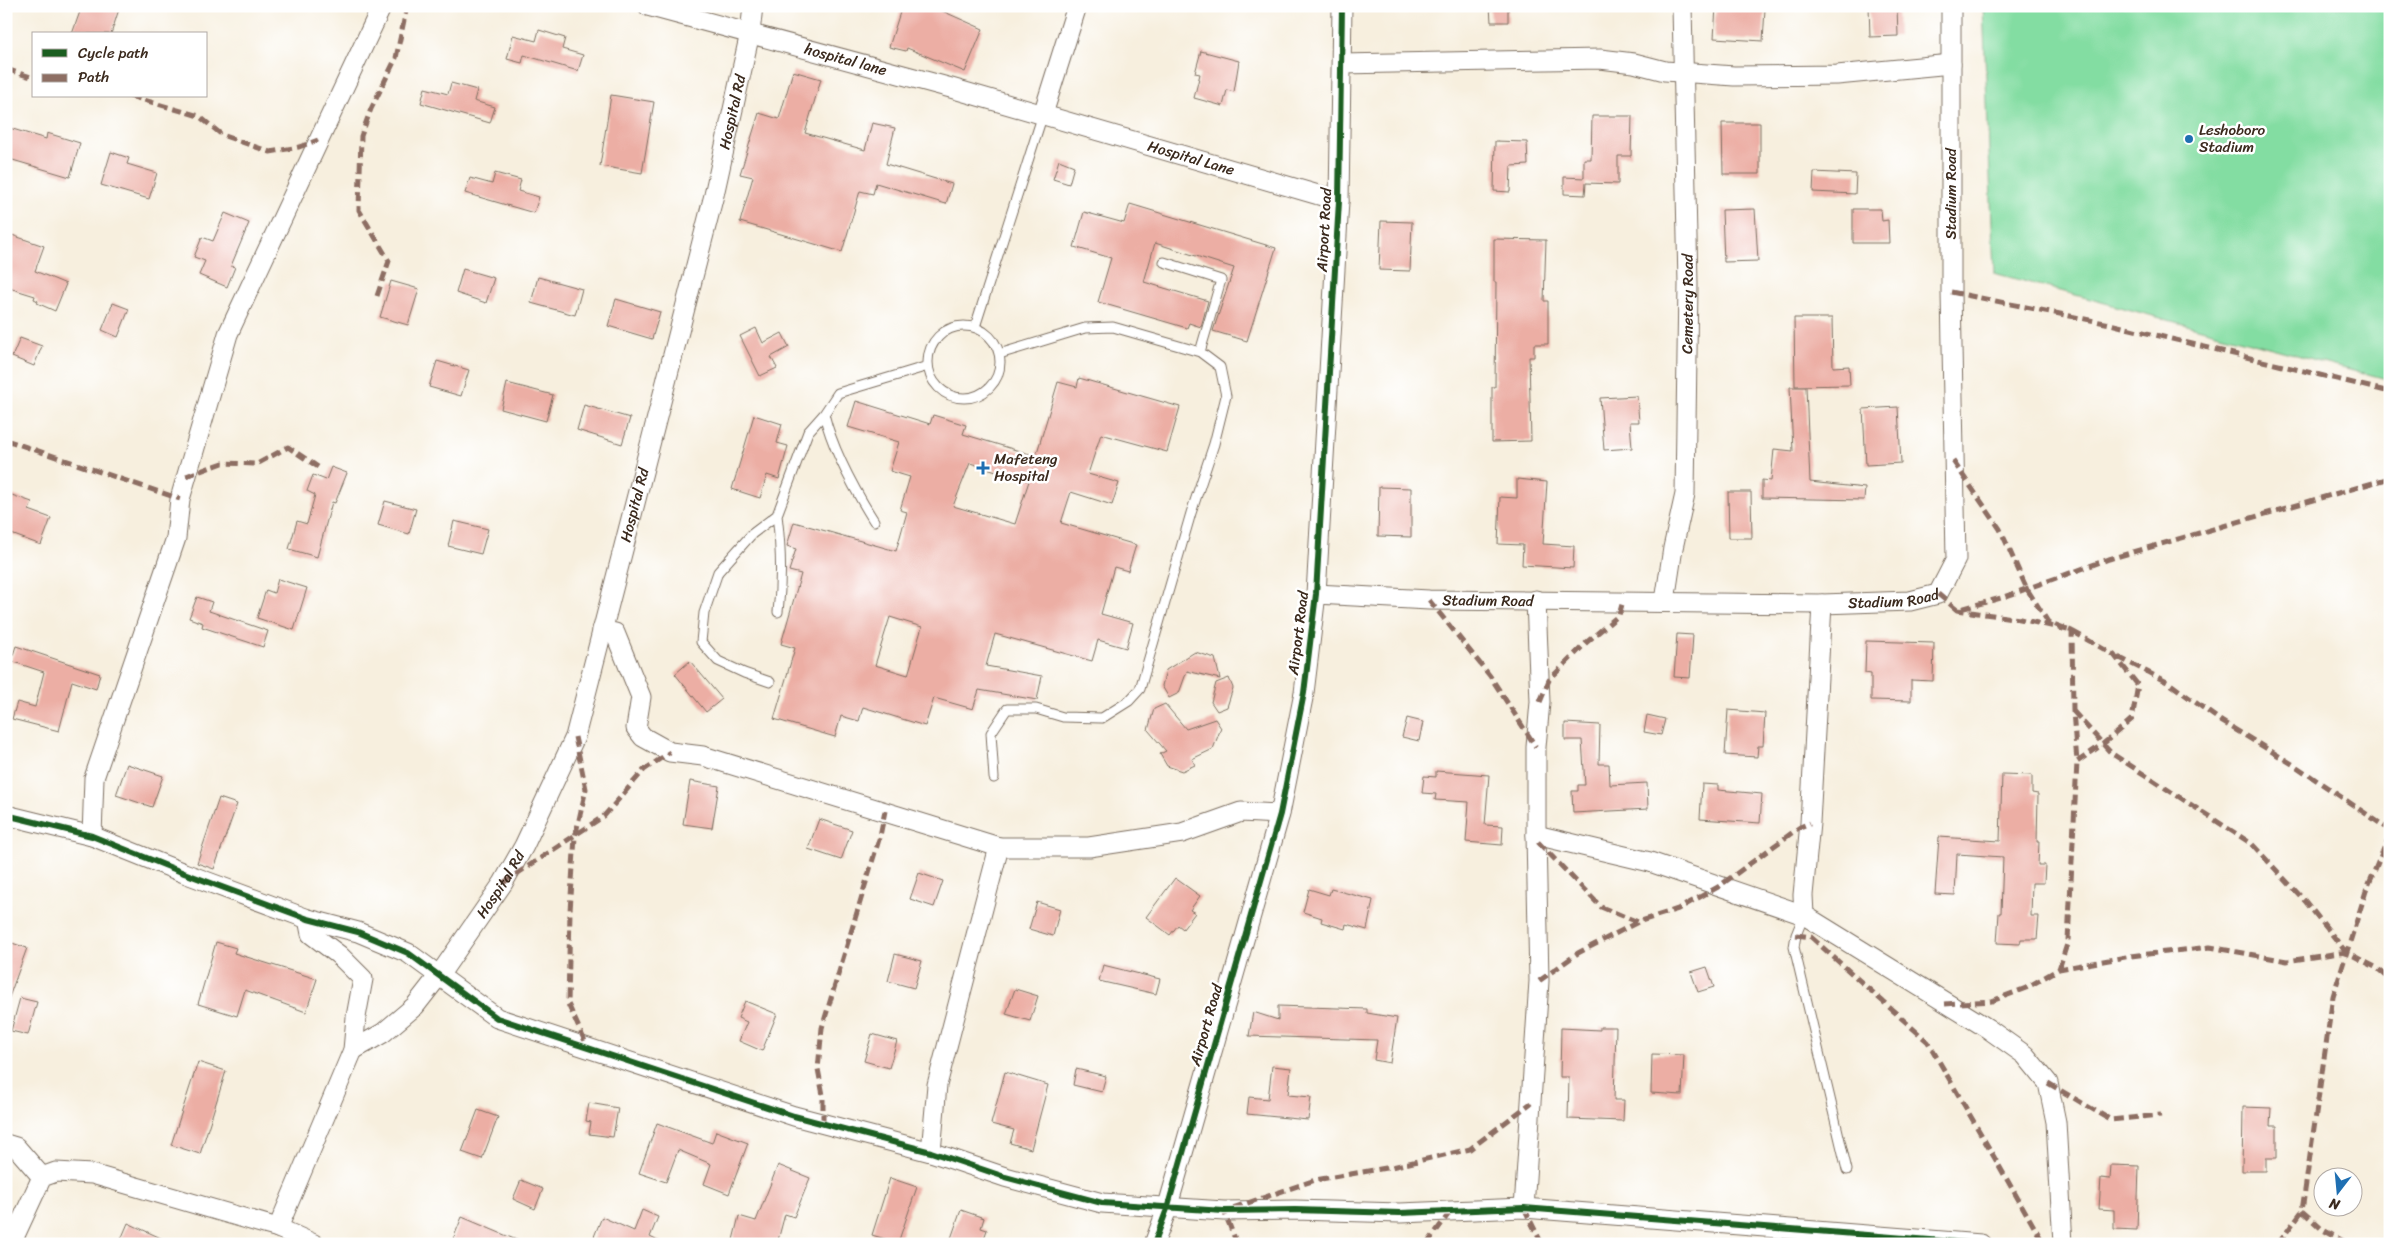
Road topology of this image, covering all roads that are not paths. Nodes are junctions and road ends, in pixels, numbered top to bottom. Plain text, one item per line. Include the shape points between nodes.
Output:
1 (382, 6) edge
2 (648, 6) edge
3 (753, 6) edge
4 (1077, 6) edge
5 (1342, 6) edge
6 (1682, 6) edge
7 (1951, 6) edge
8 (750, 33) junction
9 (1342, 64) junction
10 (1951, 64) junction
11 (1684, 73) junction
12 (1043, 114) junction
13 (1339, 201) junction
14 (1164, 262) dead end
15 (975, 327) junction
16 (1200, 352) junction
17 (999, 354) junction
18 (928, 366) junction
19 (824, 414) junction
20 (777, 515) junction
21 (874, 521) dead end
22 (1316, 594) junction
23 (1536, 600) junction
24 (1665, 601) junction
25 (1822, 604) junction
26 (778, 612) dead end
27 (602, 630) junction
28 (770, 682) dead end
29 (994, 778) dead end
30 (1280, 814) junction
31 (6, 815) edge
32 (1536, 835) junction
33 (92, 836) junction
34 (999, 847) junction
35 (1804, 915) junction
36 (308, 919) junction
37 (440, 974) junction
38 (353, 1050) junction
39 (6, 1144) edge
40 (932, 1152) junction
41 (1847, 1170) dead end
42 (42, 1177) junction
43 (1524, 1208) junction
44 (1167, 1209) junction
45 (278, 1228) junction
46 (10, 1244) edge
47 (314, 1244) edge
48 (1154, 1244) edge
49 (1981, 1244) edge
50 (2063, 1244) edge

1 - 33 street via 228,334 180,499 176,538 94,778
2 - 8 street, hospital lane
3 - 8 street, Hospital Rd
4 - 12 street
5 - 9 street, Airport Road
6 - 11 street, Cemetery Road
7 - 10 street, Stadium Road
8 - 12 street, hospital lane
8 - 27 street, Hospital Rd via 714,196
9 - 11 street via 1600,59
9 - 13 street, Airport Road
10 - 11 street via 1837,75
10 - 25 street, Stadium Road via 1956,559 1938,594 1910,601
11 - 24 street, Cemetery Road via 1688,284 1686,494
12 - 13 street, Hospital Lane
12 - 15 lane
13 - 22 street, Airport Road
14 - 16 lane via 1221,280
15 - 17 lane via 987,334
15 - 18 lane via 947,330 936,339
16 - 17 lane via 1113,327 1084,328
16 - 29 lane via 1220,366 1226,396 1140,689 1129,701 1102,718 1063,717 1036,709 1008,709 991,733
17 - 18 lane via 1000,372 993,385 982,394 968,398 954,397 942,390 932,379
18 - 19 lane via 838,393
19 - 20 lane via 808,432
19 - 21 lane via 839,454
20 - 26 lane via 781,591
20 - 28 lane via 752,534 718,572 704,613 701,642 718,661
22 - 23 street, Stadium Road via 1429,600
22 - 30 street, Airport Road via 1304,693
23 - 24 street, Stadium Road
23 - 32 street via 1540,702 1536,747
24 - 25 street, Stadium Road
25 - 35 street via 1810,823 1802,895
27 - 34 street via 615,633 641,697 636,728 659,747 768,775
27 - 37 street, Hospital Rd via 575,737 548,798 503,883
30 - 34 street via 1241,812 1182,833 1089,847
30 - 44 street, Airport Road
31 - 33 street
32 - 35 street via 1650,862
32 - 43 street via 1539,981
33 - 36 street
34 - 40 street via 937,1085
35 - 41 lane via 1794,947
35 - 50 street via 1987,1028 2025,1055 2048,1083 2056,1122
36 - 37 street via 358,932 408,952
36 - 38 street via 311,934 363,979
37 - 38 street, Hospital Rd via 415,1006 390,1028
37 - 40 street via 497,1018 794,1116
38 - 45 street
39 - 42 street via 16,1147
40 - 44 street via 1006,1177 1102,1203
42 - 45 street via 56,1172 92,1174
42 - 46 street
43 - 44 street via 1400,1213
43 - 49 street
44 - 48 street, Airport Road
45 - 47 street

